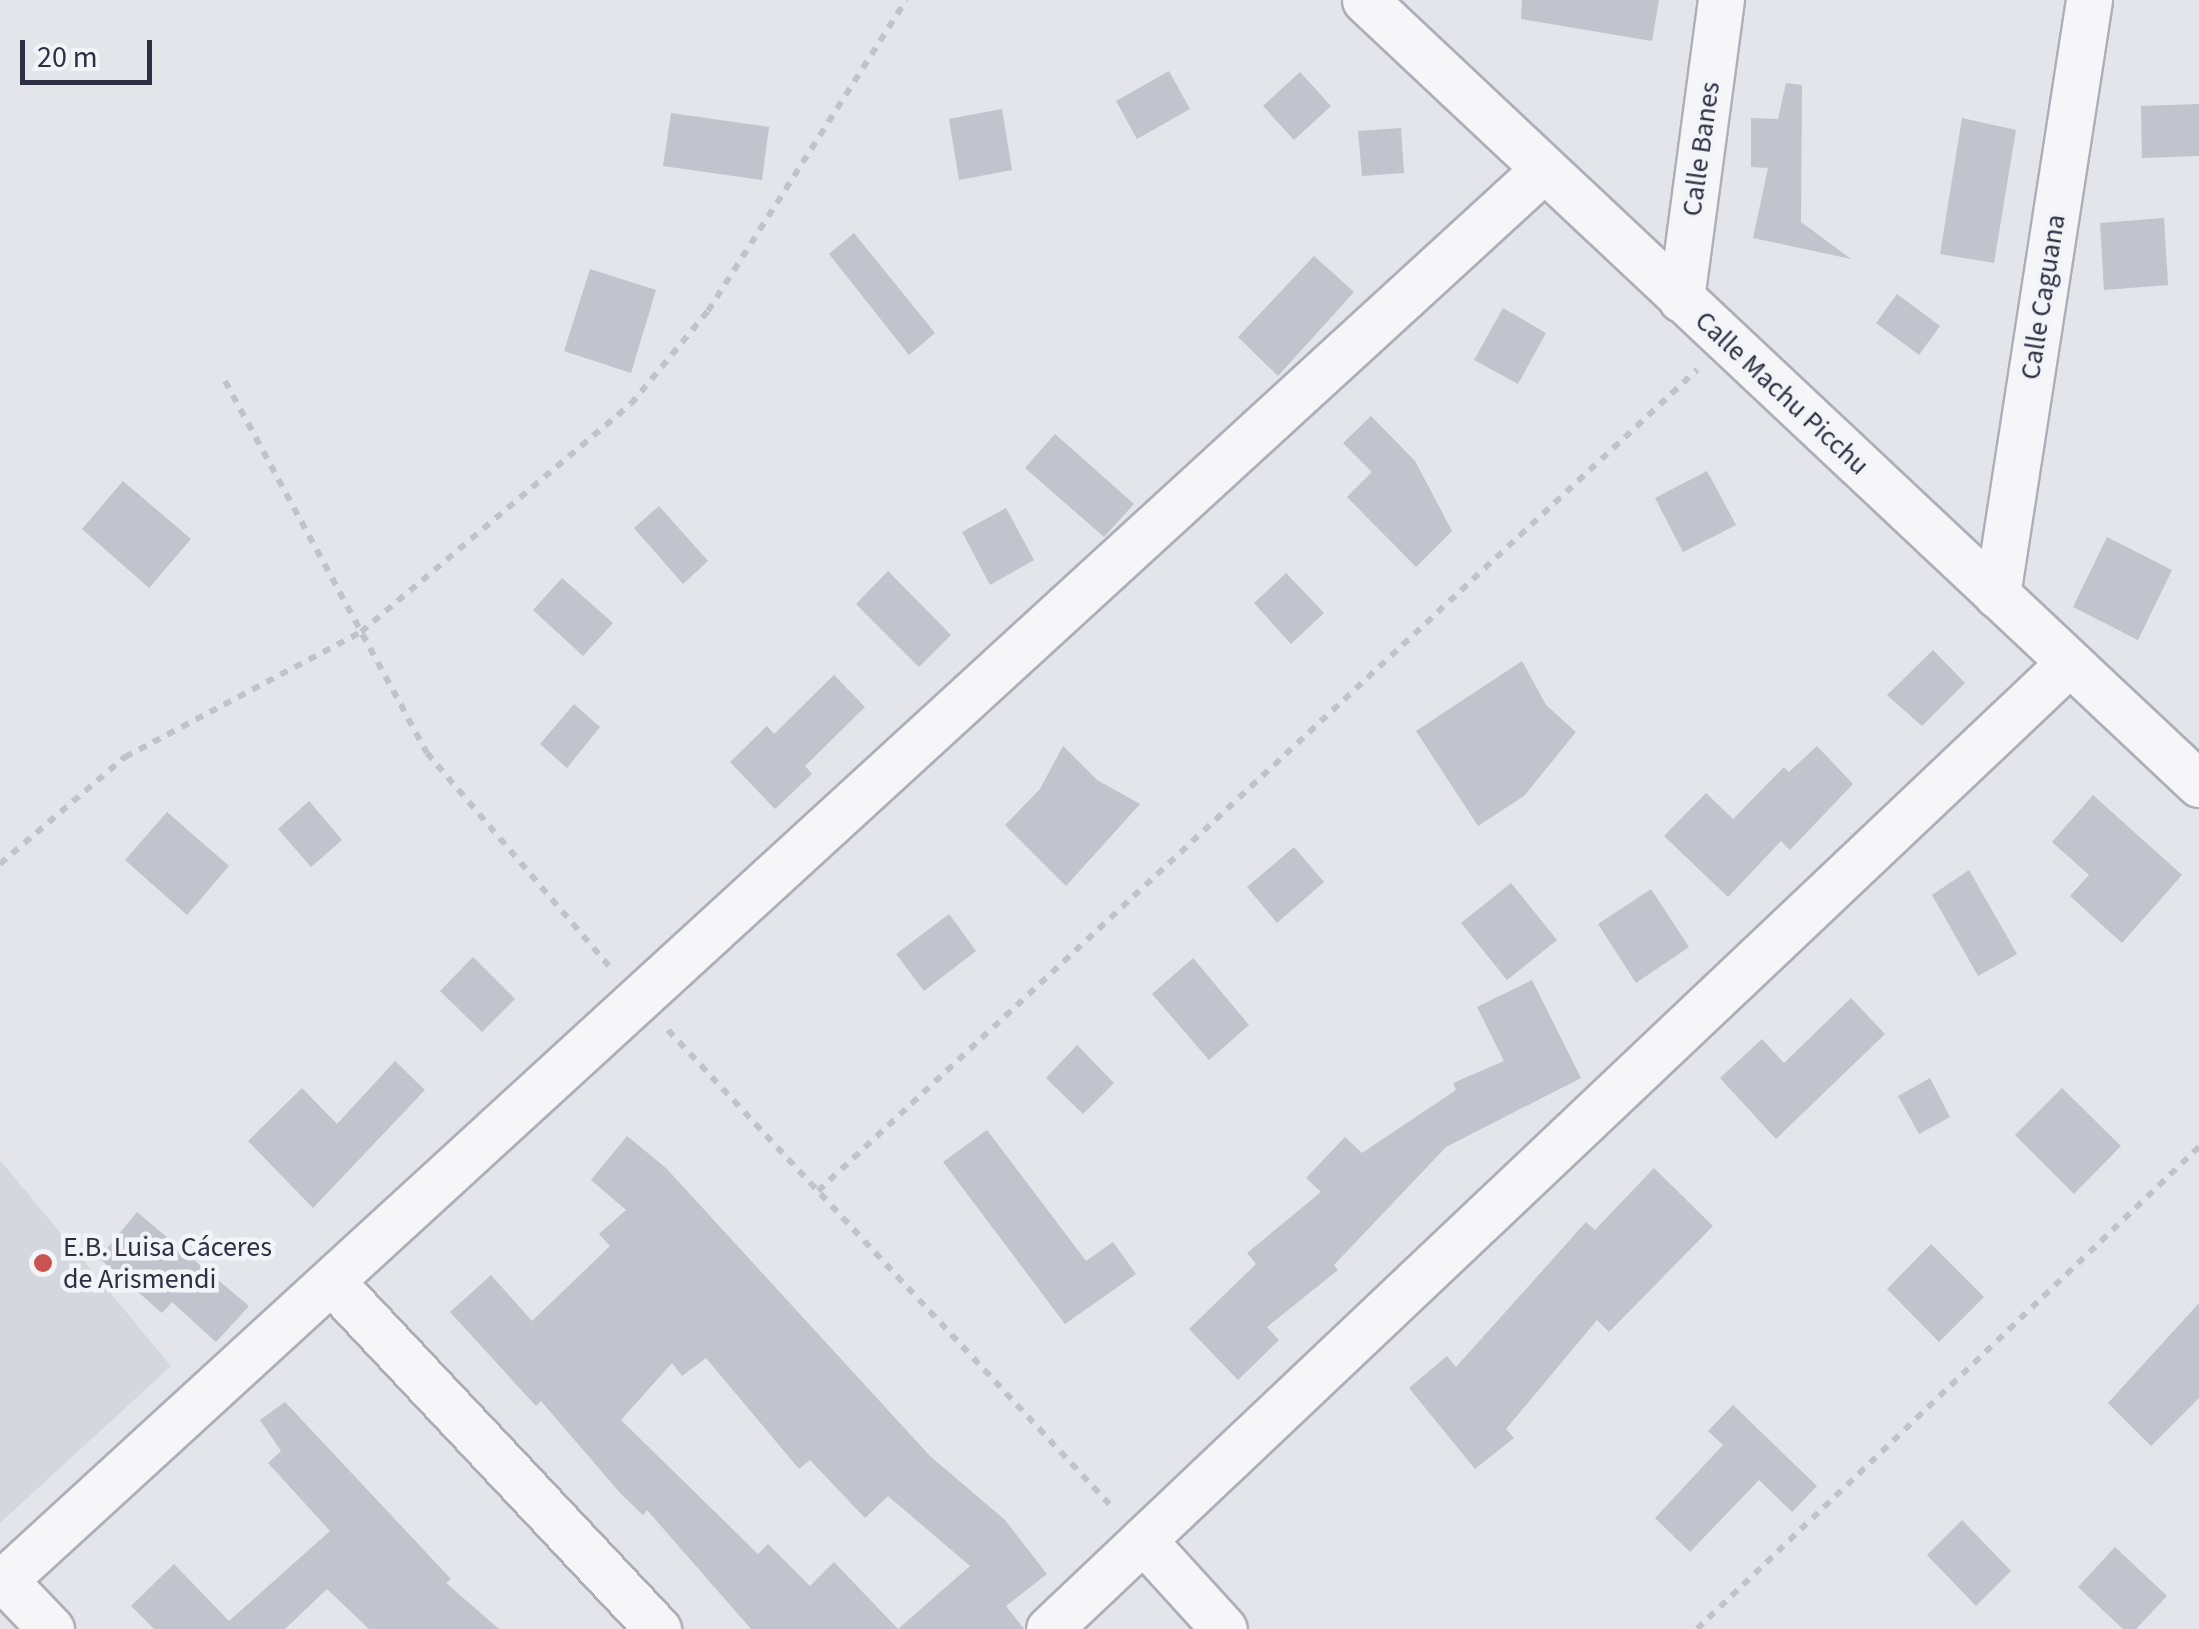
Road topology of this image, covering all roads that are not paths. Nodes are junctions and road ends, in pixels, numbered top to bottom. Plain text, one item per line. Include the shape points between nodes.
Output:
1 (1365, 0) edge
2 (1721, 0) edge
3 (2088, 0) edge
4 (1544, 170) junction
5 (1682, 298) junction
6 (1997, 595) junction
7 (2070, 663) junction
8 (2199, 784) edge
9 (331, 1281) junction
10 (1143, 1540) junction
11 (2, 1582) edge
12 (51, 1629) edge
13 (658, 1629) edge
14 (1049, 1629) edge
15 (1224, 1629) edge

1 - 4 street, Calle Machu Picchu
2 - 5 street, Calle Banes
3 - 6 street, Calle Caguana
4 - 5 street, Calle Machu Picchu
4 - 9 street
5 - 6 street, Calle Machu Picchu
6 - 7 street, Calle Machu Picchu
7 - 8 street, Calle Machu Picchu
7 - 10 street
9 - 11 street
9 - 13 street
10 - 14 street
10 - 15 street
11 - 12 street

